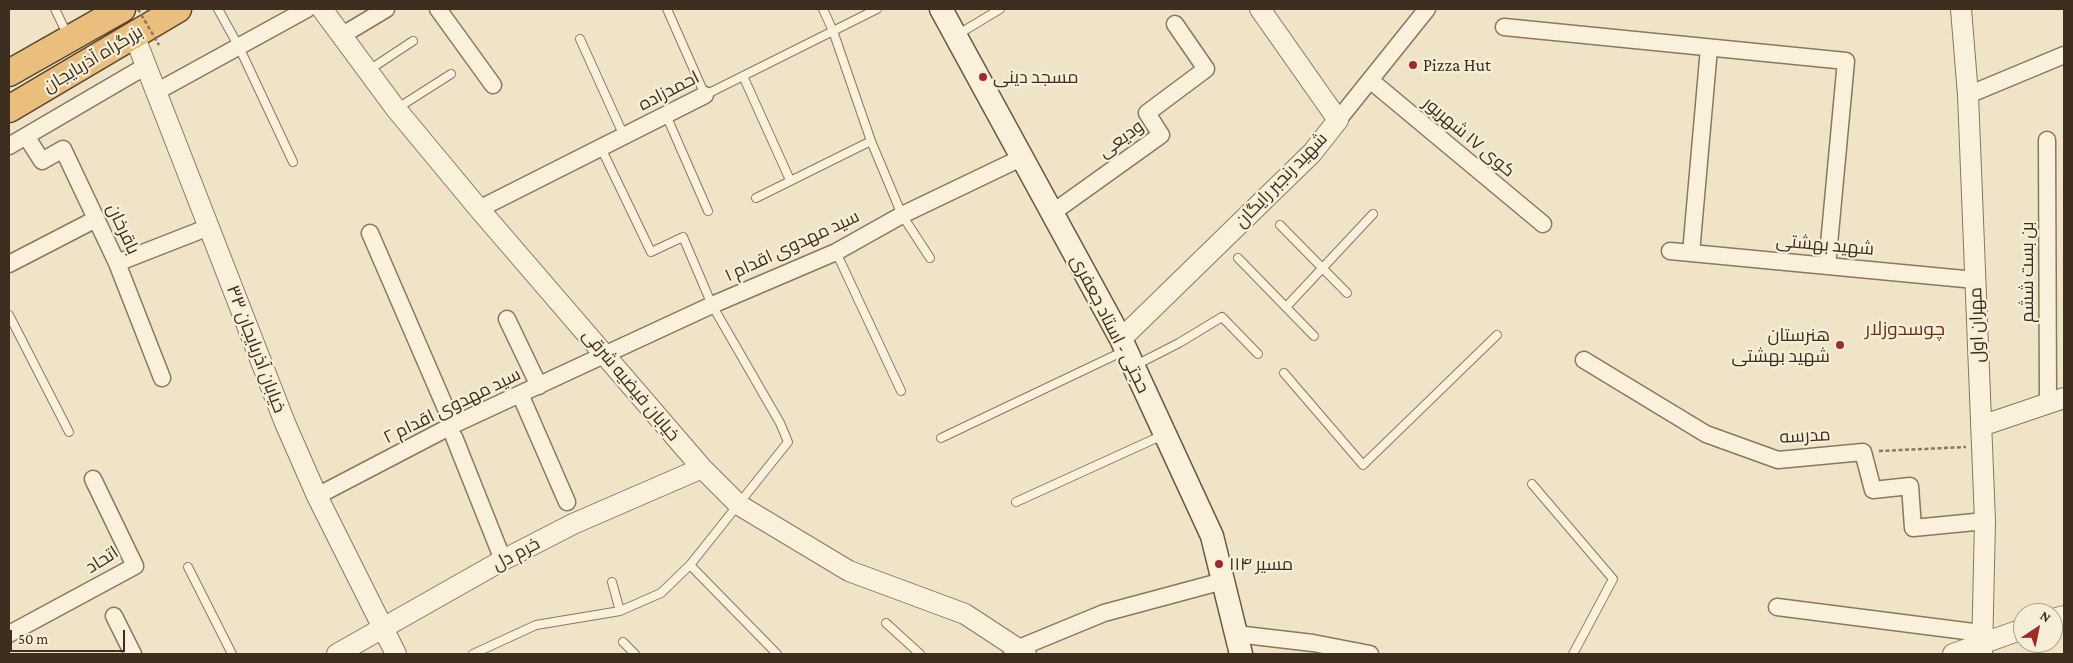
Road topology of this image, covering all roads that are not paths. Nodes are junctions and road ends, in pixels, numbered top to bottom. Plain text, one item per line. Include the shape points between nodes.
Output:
1 (55, 9) edge
2 (124, 9) edge
3 (218, 9) edge
4 (307, 9) edge
5 (322, 9) edge
6 (386, 9) edge
7 (438, 9) edge
8 (667, 9) edge
9 (823, 9) edge
10 (877, 9) edge
11 (941, 9) edge
12 (1000, 9) edge
13 (1260, 9) edge
14 (1427, 9) edge
15 (1961, 9) edge
16 (176, 10) edge
17 (1175, 24) dead end
18 (1504, 27) dead end
19 (833, 31) junction
20 (134, 35) junction
21 (341, 36) junction
22 (956, 36) junction
23 (68, 38) junction
24 (580, 39) dead end
25 (413, 41) dead end
26 (239, 47) junction
27 (1710, 48) junction
28 (2064, 55) edge
29 (146, 66) junction
30 (367, 71) junction
31 (9, 73) edge
32 (450, 74) dead end
33 (743, 76) junction
34 (1370, 80) junction
35 (493, 85) dead end
36 (156, 92) junction
37 (1968, 94) junction
38 (705, 95) junction
39 (9, 109) edge
40 (396, 109) junction
41 (666, 115) junction
42 (1338, 120) junction
43 (26, 136) junction
44 (624, 136) junction
45 (2047, 140) dead end
46 (871, 141) junction
47 (9, 146) edge
48 (601, 148) junction
49 (1021, 158) junction
50 (293, 162) dead end
51 (790, 180) junction
52 (756, 198) dead end
53 (479, 209) junction
54 (708, 212) dead end
55 (1052, 213) junction
56 (1373, 214) dead end
57 (902, 215) junction
58 (96, 219) junction
59 (1543, 224) dead end
60 (1280, 226) dead end
61 (209, 227) junction
62 (370, 233) dead end
63 (1670, 251) dead end
64 (836, 252) junction
65 (1691, 253) junction
66 (930, 258) dead end
67 (1238, 258) dead end
68 (117, 263) junction
69 (9, 264) edge
70 (1827, 266) junction
71 (1322, 270) junction
72 (1975, 280) junction
73 (1347, 293) dead end
74 (712, 305) junction
75 (1287, 306) junction
76 (9, 315) edge
77 (508, 319) dead end
78 (1497, 335) dead end
79 (1314, 336) dead end
80 (1127, 352) junction
81 (1258, 354) dead end
82 (607, 355) junction
83 (1584, 360) dead end
84 (1284, 373) dead end
85 (162, 378) dead end
86 (539, 386) junction
87 (902, 392) dead end
88 (520, 394) junction
89 (2056, 401) edge
90 (1981, 426) junction
91 (453, 431) junction
92 (68, 432) dead end
93 (1165, 434) junction
94 (941, 438) dead end
95 (702, 468) junction
96 (93, 479) dead end
97 (1532, 484) dead end
98 (318, 496) junction
99 (567, 502) dead end
100 (1016, 502) dead end
101 (739, 505) junction
102 (1985, 521) junction
103 (502, 560) junction
104 (690, 564) junction
105 (188, 567) dead end
106 (1223, 581) junction
107 (612, 582) dead end
108 (1777, 607) dead end
109 (620, 611) junction
110 (114, 616) dead end
111 (886, 623) dead end
112 (384, 629) junction
113 (2013, 632) edge
114 (9, 634) edge
115 (623, 642) dead end
116 (1982, 643) edge
117 (1238, 644) edge
118 (1019, 652) edge
119 (133, 654) edge
120 (232, 654) edge
121 (337, 654) edge
122 (396, 654) edge
123 (473, 654) edge
124 (635, 654) edge
125 (777, 654) edge
126 (920, 654) edge
127 (1370, 654) edge
128 (1573, 654) edge
129 (1953, 654) edge

1 - 23 lane
2 - 23 highway, بزرگراه آذربایجان
3 - 26 lane
4 - 26 street
5 - 21 street, خیابان فیضیه شرقی
6 - 21 street
7 - 35 street
8 - 38 lane
9 - 19 lane
10 - 19 lane, احمدزاده
11 - 22 main road, حجتی - استاد جعفری
12 - 22 lane
13 - 42 street
14 - 34 street, شهید رنجبر رایگان
15 - 37 street, مهران اول
16 - 20 highway, بزرگراه آذربایجان
17 - 55 street, ودیعی via 1206,69 1147,113 1161,135
18 - 27 street
19 - 33 lane, احمدزاده
19 - 46 lane
20 - 29 street, خیابان آذربایجان ۳۳
20 - 39 highway, بزرگراه آذربایجان
21 - 30 street, خیابان فیضیه شرقی
22 - 49 main road, حجتی - استاد جعفری
23 - 31 highway, بزرگراه آذربایجان
24 - 44 lane
25 - 30 lane
26 - 36 street
26 - 50 lane
27 - 65 street
27 - 70 street via 1846,61
28 - 37 street
29 - 36 street, خیابان آذربایجان ۳۳
29 - 43 street
30 - 40 street, خیابان فیضیه شرقی
32 - 40 lane
33 - 38 lane, احمدزاده
33 - 51 lane
34 - 42 street, شهید رنجبر رایگان
34 - 59 street, کوی ۱۷ شهریور
36 - 61 street, خیابان آذربایجان ۳۳
37 - 72 street, مهران اول
38 - 41 street, احمدزاده
40 - 53 street, خیابان فیضیه شرقی
41 - 44 street, احمدزاده
41 - 54 lane
42 - 80 street, شهید رنجبر رایگان via 1312,153
43 - 47 street
43 - 58 street, باقرخان via 42,161 63,149
44 - 48 street, احمدزاده
45 - 89 street, بن بست ششم
46 - 51 lane
46 - 57 lane
48 - 53 street, احمدزاده
48 - 74 lane via 651,252 684,237
49 - 55 main road, حجتی - استاد جعفری
49 - 57 street, سید مهدوی اقدام ۱
51 - 52 lane
53 - 82 street, خیابان فیضیه شرقی
55 - 80 main road, حجتی - استاد جعفری
56 - 71 lane
57 - 64 street, سید مهدوی اقدام ۱
57 - 66 lane
58 - 68 street, باقرخان
58 - 69 street
60 - 71 lane
61 - 68 street
61 - 98 street, خیابان آذربایجان ۳۳ via 285,423
62 - 91 street
63 - 65 street, شهید بهشتی
64 - 74 street, سید مهدوی اقدام ۱
64 - 87 lane
65 - 70 street, شهید بهشتی
67 - 75 lane
68 - 85 street, باقرخان
70 - 72 street, شهید بهشتی
71 - 73 lane
71 - 75 lane
72 - 90 street, مهران اول
74 - 82 street, سید مهدوی اقدام ۱
74 - 101 lane via 788,442
75 - 79 lane
76 - 92 lane
77 - 86 street
78 - 84 lane via 1363,465
80 - 81 lane via 1179,343 1222,317
80 - 93 main road, حجتی - استاد جعفری
80 - 94 lane
82 - 86 street, سید مهدوی اقدام ۲
82 - 95 street, خیابان فیضیه شرقی
83 - 102 street, مدرسه via 1706,434 1778,460 1863,452 1873,490 1910,486 1913,528
86 - 88 street, سید مهدوی اقدام ۲
88 - 91 street, سید مهدوی اقدام ۲
88 - 99 street
89 - 90 street
90 - 102 street, مهران اول
91 - 98 street, سید مهدوی اقدام ۲
91 - 103 street
93 - 100 lane
93 - 106 main road, حجتی - استاد جعفری via 1212,536
95 - 101 street, خیابان فیضیه شرقی
95 - 103 street, خرم دل via 573,524
96 - 114 street, اتحاد via 135,566
97 - 128 lane via 1612,579
98 - 112 street, خیابان آذربایجان ۳۳
101 - 104 lane
101 - 118 street, خیابان فیضیه شرقی via 849,571 965,614
102 - 116 street, مهران اول
103 - 112 street, خرم دل
104 - 109 lane via 661,593
104 - 125 lane
105 - 120 lane
106 - 117 main road, حجتی - استاد جعفری
106 - 118 street via 1104,613
107 - 109 lane
108 - 116 street
109 - 123 lane via 536,625
110 - 119 street
111 - 126 lane
112 - 121 street, خرم دل
112 - 122 street, خیابان آذربایجان ۳۳
113 - 116 street
115 - 124 lane
116 - 129 street
117 - 127 street via 1312,643

